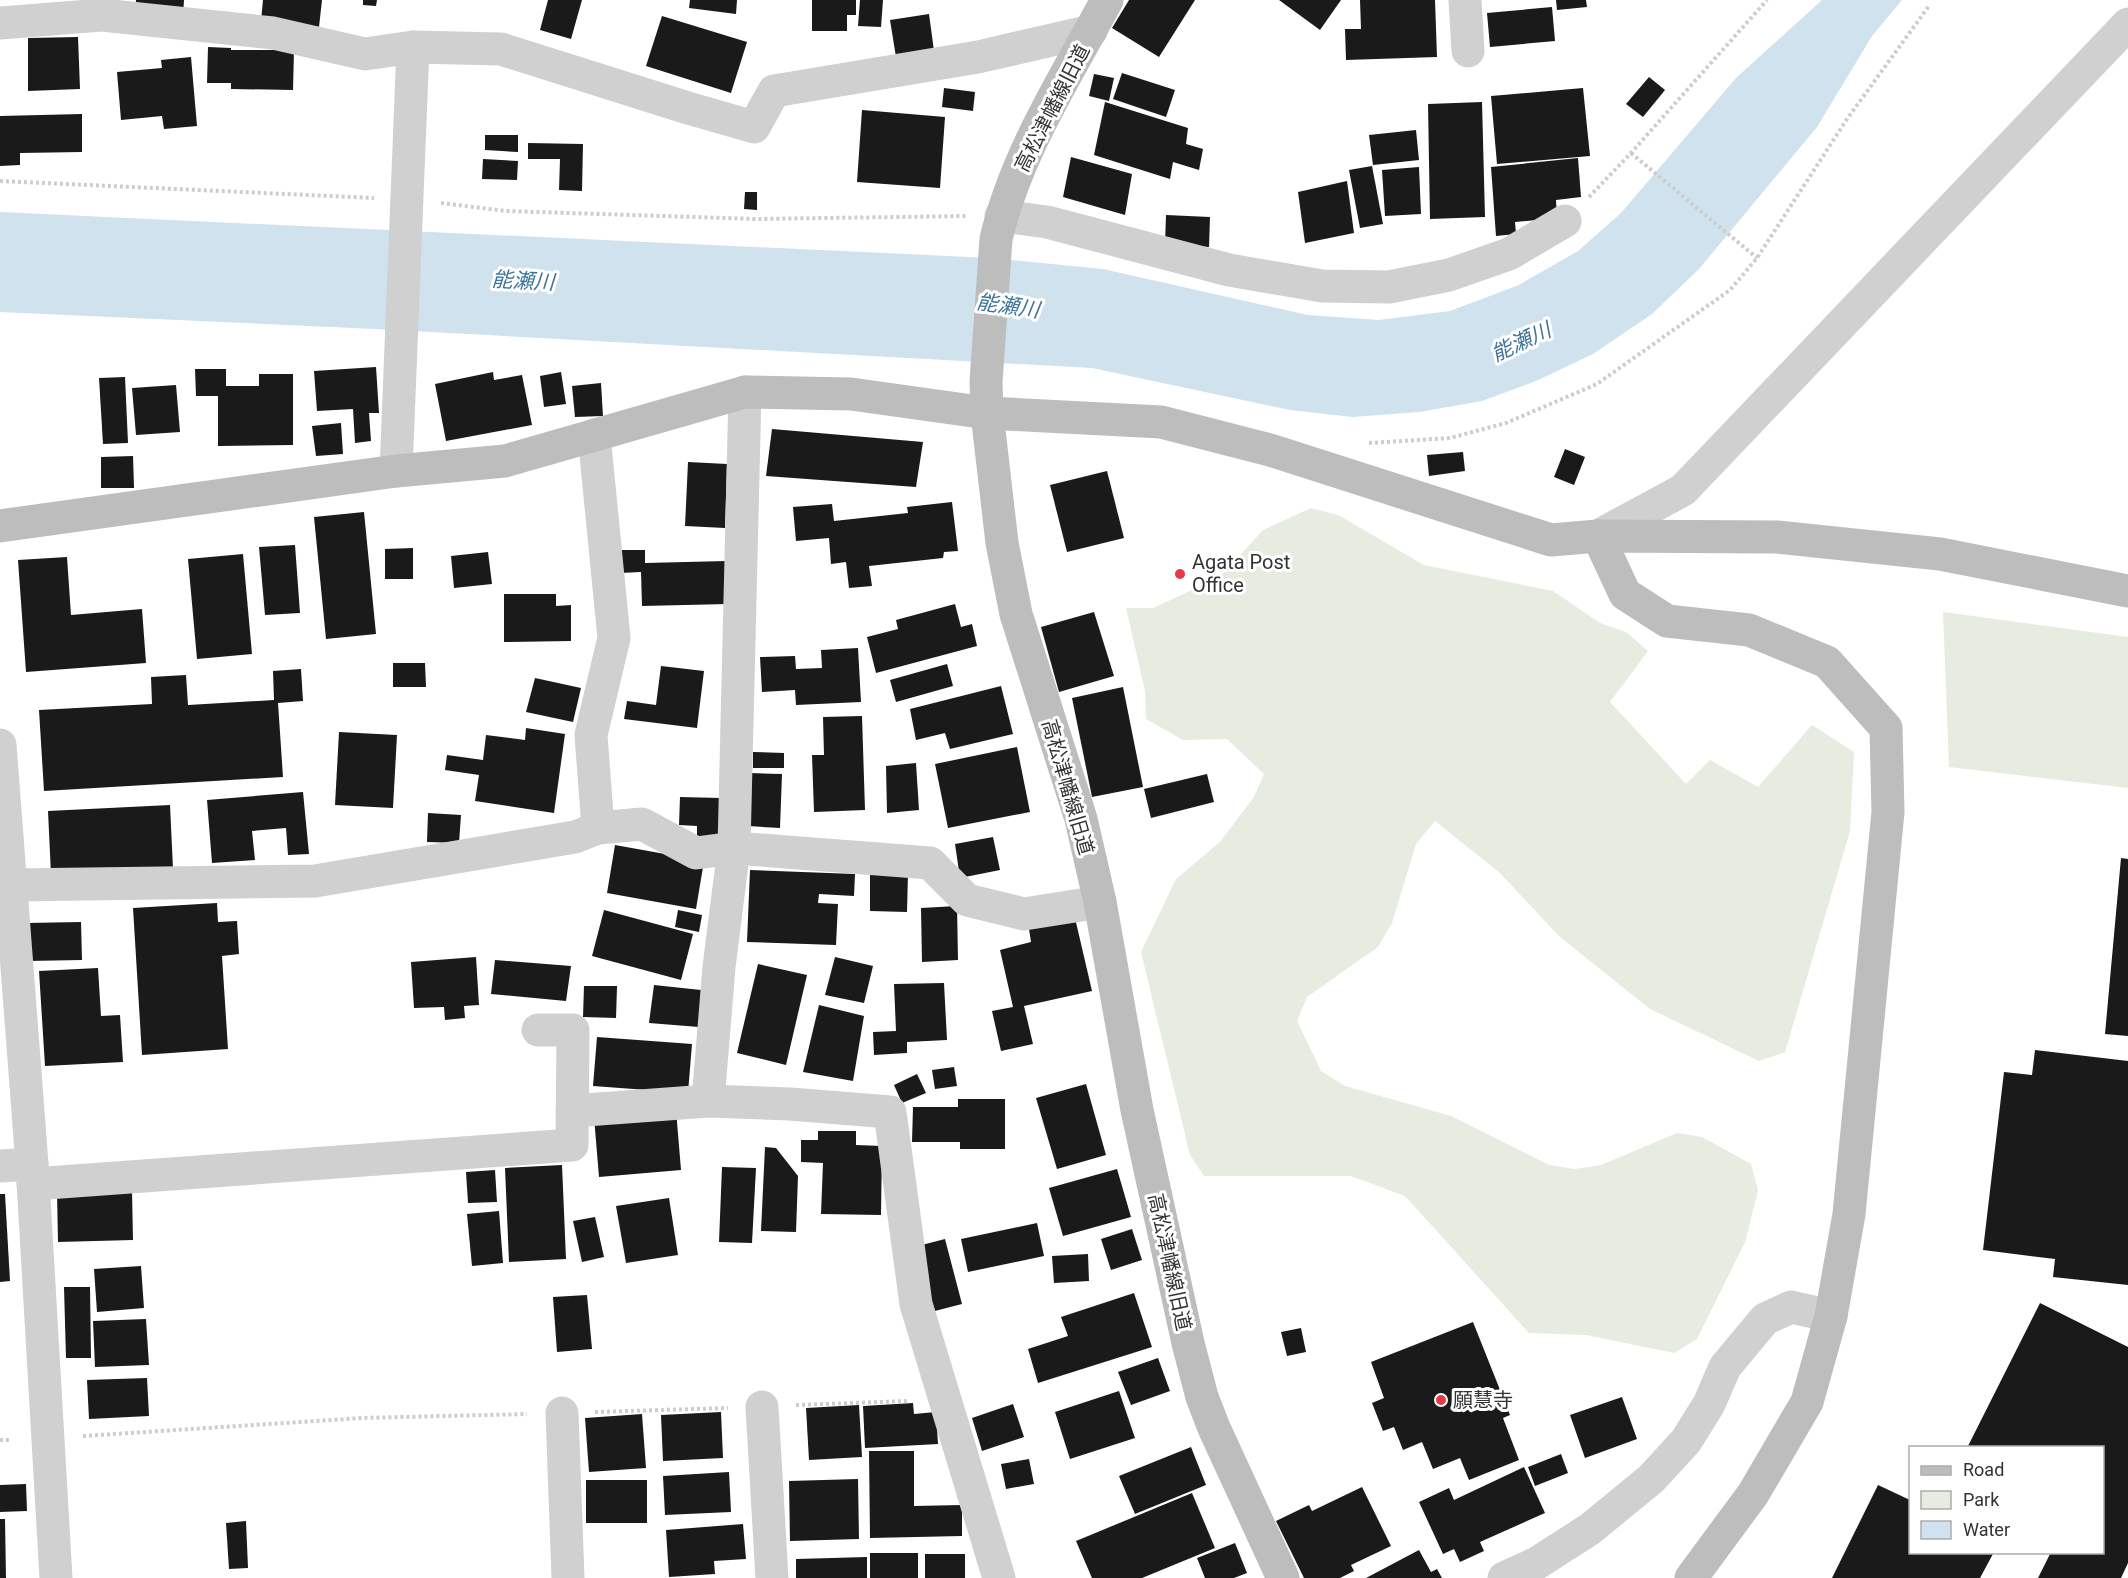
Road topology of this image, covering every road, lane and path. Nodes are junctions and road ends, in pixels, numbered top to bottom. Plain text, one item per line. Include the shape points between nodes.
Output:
1 (1107, 0) edge
2 (1465, 0) edge
3 (1767, 0) edge
4 (1929, 6) dead end
5 (130, 9) edge
6 (0, 23) edge
7 (2128, 24) edge
8 (1091, 31) junction
9 (413, 47) junction
10 (1468, 51) dead end
11 (1631, 153) junction
12 (0, 181) edge
13 (407, 205) junction
14 (1565, 221) joint
15 (999, 227) junction
16 (1757, 258) junction
17 (745, 392) junction
18 (987, 398) junction
19 (594, 435) junction
20 (1368, 443) dead end
21 (396, 471) junction
22 (0, 526) edge
23 (1598, 536) junction
24 (2128, 591) edge
25 (0, 745) edge
26 (598, 828) junction
27 (734, 848) junction
28 (10, 885) junction
29 (1100, 902) junction
30 (538, 1030) dead end
31 (708, 1101) junction
32 (572, 1111) junction
33 (22, 1172) edge
34 (1831, 1316) junction
35 (945, 1399) junction
36 (762, 1407) junction
37 (562, 1413) junction
38 (47, 1438) junction
39 (56, 1578) edge
40 (568, 1578) edge
41 (772, 1578) edge
42 (999, 1578) edge
43 (1283, 1578) edge
44 (1504, 1578) edge
45 (1690, 1578) edge

1 - 8 street, 高松津幡線旧道
2 - 10 street
3 - 11 path
4 - 16 path via 1847,119
5 - 6 street
5 - 9 street via 273,33 365,54
7 - 23 street via 1683,490
8 - 9 street via 978,57 774,91 754,127 501,49
8 - 15 street, 高松津幡線旧道 via 1027,149
9 - 13 street
11 - 14 path
11 - 16 path
12 - 13 path
13 - 15 path
13 - 21 street
14 - 15 street via 1509,254 1449,275 1389,287 1322,286 1229,270 1047,222
15 - 18 street, 高松津幡線旧道
16 - 20 path via 1730,290 1597,384 1506,423 1450,438
17 - 18 street
17 - 19 street
17 - 27 street
18 - 23 street via 1161,422 1270,450 1551,540
18 - 29 street, 高松津幡線旧道 via 1002,543 1016,614 1081,819
19 - 21 street via 505,461
19 - 26 street via 614,638 591,735
21 - 22 street
23 - 24 street via 1776,537 1940,554
23 - 34 street via 1625,594 1667,621 1749,630 1827,662 1886,728 1887,824 1850,1214
25 - 28 street
26 - 27 street via 642,824 696,853
26 - 28 street via 575,837 315,881
27 - 29 street via 930,863 967,900 1024,914
27 - 31 street
28 - 33 street
29 - 43 street, 高松津幡線旧道 via 1137,1110 1202,1397
30 - 32 street via 573,1030
31 - 32 street
31 - 35 street via 890,1112 916,1304
32 - 33 street via 572,1145
33 - 38 street
34 - 44 street via 1791,1307 1765,1319 1725,1367 1709,1404 1686,1441 1651,1479 1590,1529 1537,1563
34 - 45 street via 1808,1402 1753,1494
35 - 36 path
35 - 42 street
36 - 37 path
36 - 41 street
37 - 38 path via 362,1418
37 - 40 street
38 - 39 street

